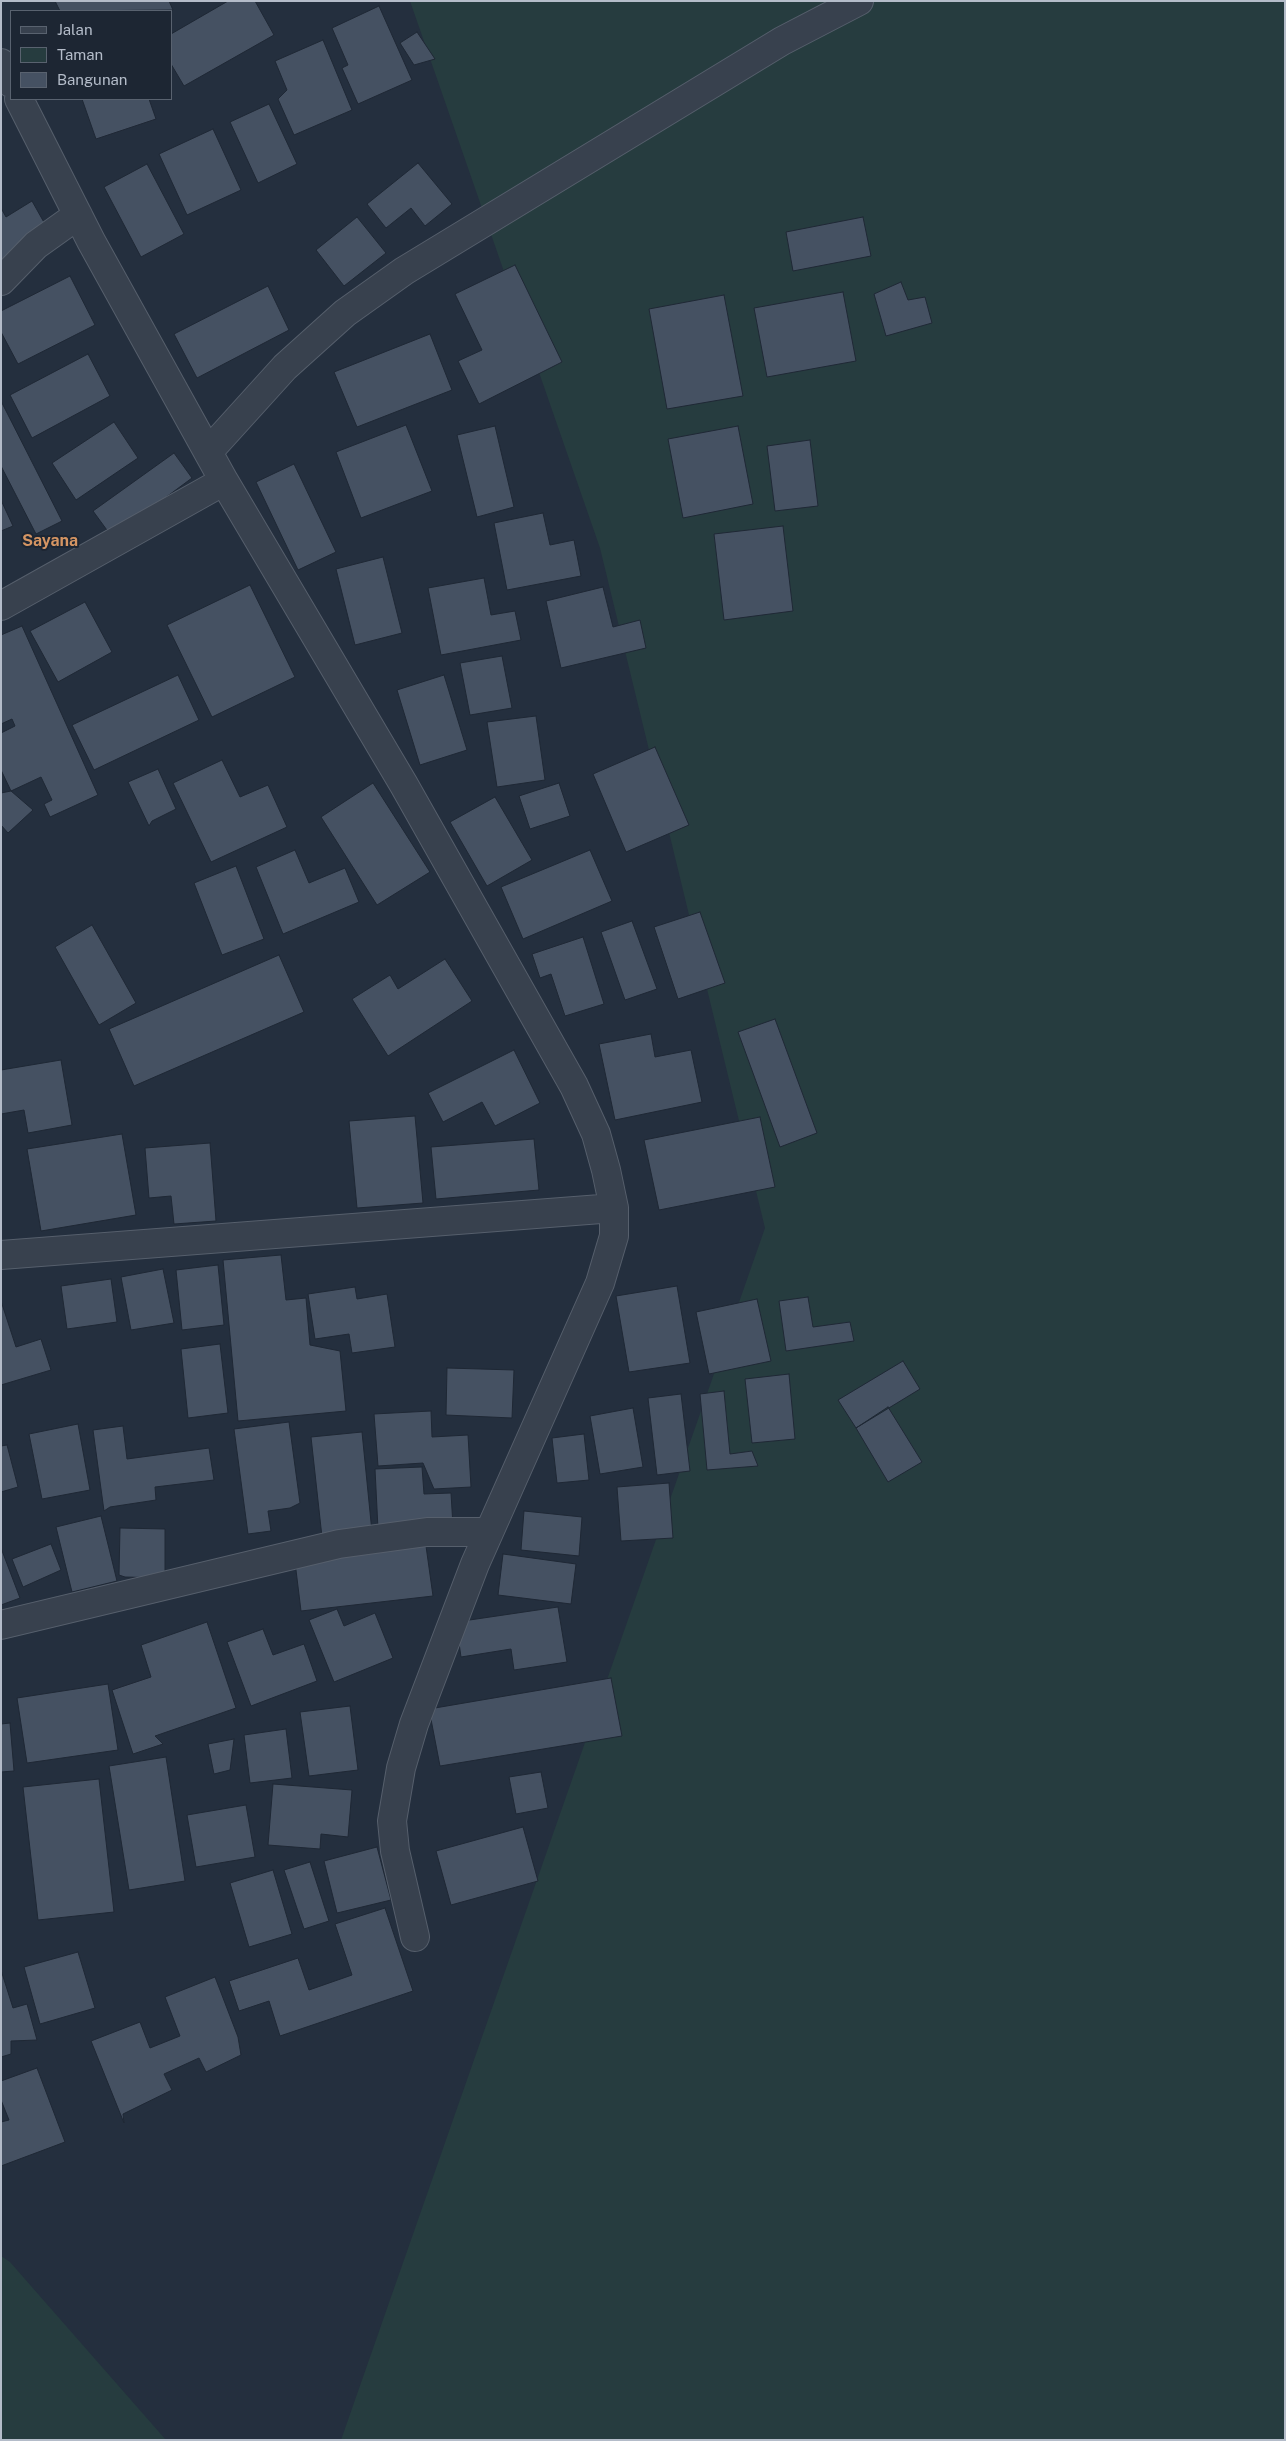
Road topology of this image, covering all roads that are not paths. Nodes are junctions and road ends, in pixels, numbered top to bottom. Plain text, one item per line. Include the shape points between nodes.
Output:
1 (859, 1) edge
2 (1, 64) edge
3 (10, 81) edge
4 (20, 100) edge
5 (78, 215) junction
6 (1, 281) edge
7 (208, 452) junction
8 (224, 481) junction
9 (1, 606) edge
10 (614, 1208) junction
11 (1, 1255) edge
12 (489, 1532) junction
13 (1, 1626) edge
14 (415, 1937) dead end

1 - 7 street via 782,41 404,271 345,313 285,367
2 - 3 street
4 - 5 street
5 - 6 street via 36,245
5 - 7 street
7 - 8 street
8 - 9 street
8 - 10 street via 404,785 574,1086 596,1134
10 - 11 street
10 - 12 street via 614,1236 600,1284
12 - 13 street via 427,1532 338,1544
12 - 14 street via 414,1724 401,1768 392,1821 395,1851

